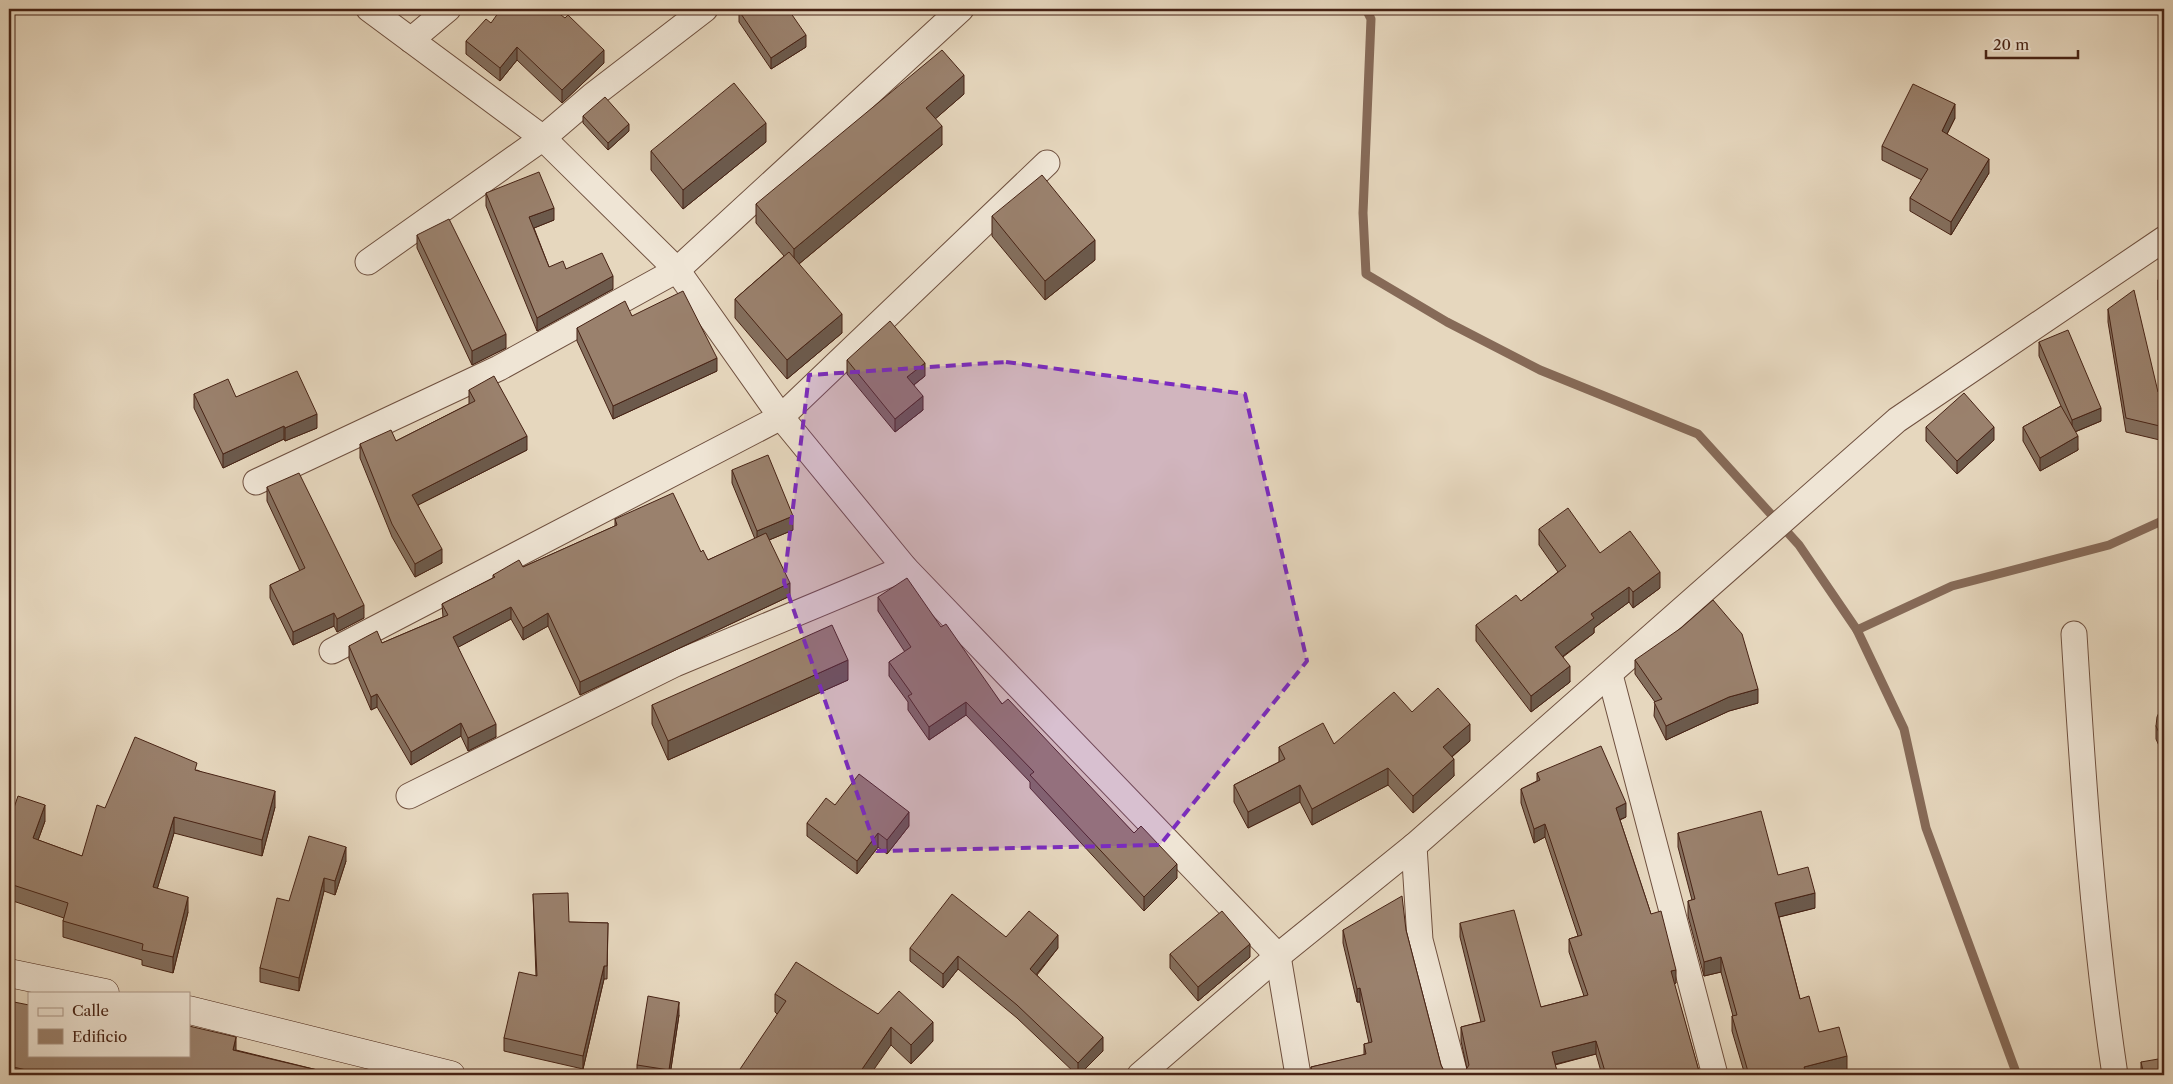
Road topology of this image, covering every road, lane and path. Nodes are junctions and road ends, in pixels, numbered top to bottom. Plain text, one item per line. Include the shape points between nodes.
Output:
1 (369, 9) edge
2 (448, 9) edge
3 (705, 9) edge
4 (961, 9) edge
5 (411, 40) junction
6 (543, 138) junction
7 (1047, 163) dead end
8 (2164, 239) edge
9 (368, 262) dead end
10 (677, 270) junction
11 (781, 417) junction
12 (256, 482) dead end
13 (905, 568) junction
14 (2074, 634) dead end
15 (332, 651) dead end
16 (1610, 675) junction
17 (409, 796) dead end
18 (1414, 846) junction
19 (1278, 956) junction
20 (9, 973) edge
21 (100, 992) edge
22 (190, 1010) edge
23 (452, 1075) edge
24 (1140, 1075) edge
25 (1298, 1075) edge
26 (1455, 1075) edge
27 (1715, 1075) edge
28 (2116, 1075) edge

1 - 5 street
2 - 5 street
3 - 6 street
4 - 10 street
5 - 6 street
6 - 9 street
6 - 10 street
7 - 11 street
8 - 16 street via 1897,420
10 - 11 street
10 - 12 street via 499,368
11 - 13 street
11 - 15 street
13 - 17 street via 675,664
13 - 19 street
14 - 28 street via 2085,820 2104,1005
16 - 18 street
16 - 27 street
18 - 19 street
18 - 26 street via 1420,940
19 - 24 street
19 - 25 street
20 - 21 main road
22 - 23 main road

